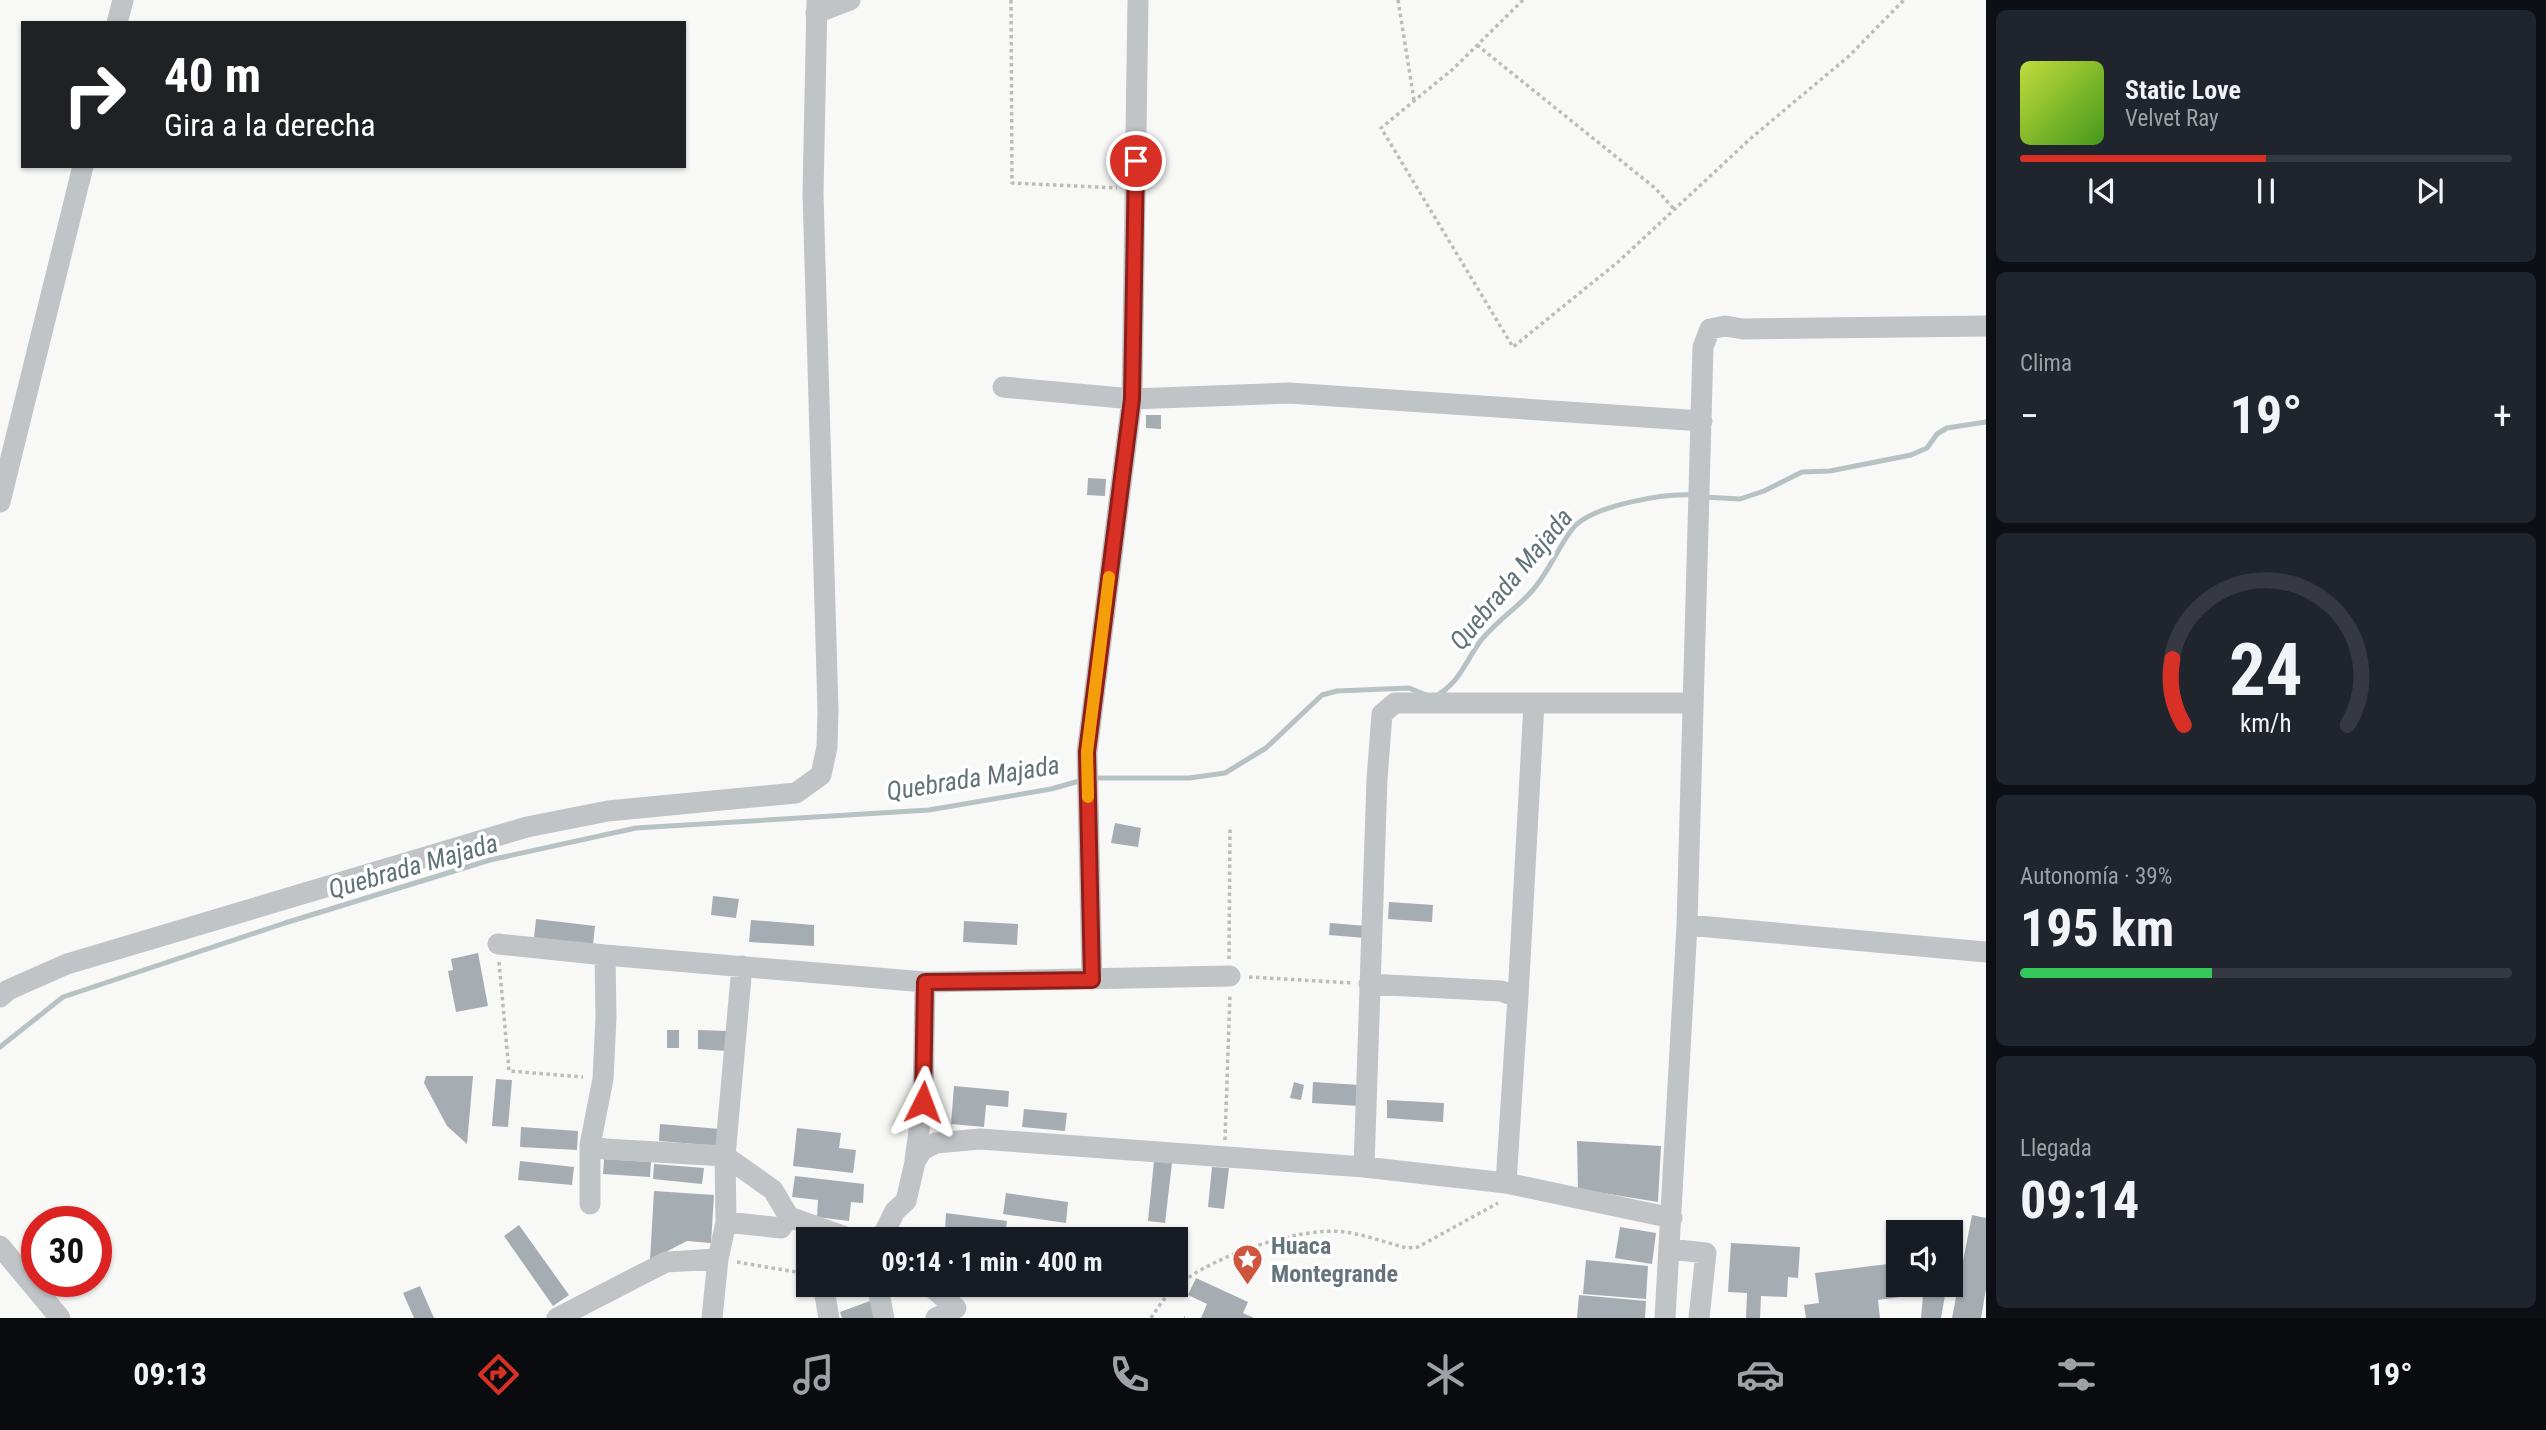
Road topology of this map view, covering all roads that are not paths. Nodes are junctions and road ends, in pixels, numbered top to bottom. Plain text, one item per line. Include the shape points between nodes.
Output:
1 (123, 0) edge
2 (850, 0) edge
3 (1138, 0) edge
4 (817, 6) edge
5 (118, 21) edge
6 (83, 168) edge
7 (1986, 326) edge
8 (1003, 387) dead end
9 (1132, 399) junction
10 (1702, 421) junction
11 (0, 502) edge
12 (1534, 703) junction
13 (1692, 703) junction
14 (1687, 925) junction
15 (498, 944) road end
16 (1986, 952) edge
17 (604, 955) junction
18 (742, 966) junction
19 (1230, 976) road end
20 (1092, 980) junction
21 (925, 982) junction
22 (1369, 984) junction
23 (0, 997) edge
24 (1518, 997) junction
25 (590, 1145) junction
26 (725, 1156) junction
27 (915, 1162) junction
28 (1364, 1167) junction
29 (1504, 1192) junction
30 (590, 1204) dead end
31 (789, 1217) junction
32 (1672, 1218) junction
33 (726, 1222) junction
34 (817, 1227) edge
35 (887, 1227) edge
36 (0, 1246) edge
37 (1670, 1248) junction
38 (718, 1259) junction
39 (825, 1297) edge
40 (880, 1297) edge
41 (943, 1297) edge
42 (577, 1312) edge
43 (60, 1318) edge
44 (557, 1318) edge
45 (712, 1318) edge
46 (828, 1318) edge
47 (884, 1318) edge
48 (936, 1318) edge
49 (1665, 1318) edge
50 (1699, 1318) edge

1 - 5 street
2 - 4 street
3 - 9 street
4 - 23 street via 813,194 828,710 821,775 796,793 608,811 527,827 67,964
6 - 11 street
7 - 10 street via 1710,329 1703,347
8 - 9 street
9 - 10 street via 1289,393
9 - 20 street via 1087,766
10 - 13 street
12 - 13 street
12 - 22 street via 1395,703 1382,713
12 - 24 street
13 - 14 street
14 - 16 street
14 - 32 street
15 - 17 street
17 - 18 street
17 - 25 street via 603,1079
18 - 21 street
18 - 26 street
19 - 20 street
20 - 21 street
21 - 27 street via 923,1102
22 - 24 street via 1501,991
22 - 28 street
24 - 29 street
25 - 26 street
25 - 30 street
26 - 31 street via 774,1190
26 - 33 street
27 - 28 street via 922,1150 933,1144 980,1139
27 - 35 street via 906,1201
28 - 29 street
29 - 32 street
31 - 33 street via 781,1228
31 - 34 street
32 - 37 street
33 - 38 street
36 - 43 street
37 - 49 street
37 - 50 street via 1706,1253
38 - 42 street via 666,1262
38 - 45 street
39 - 46 street
40 - 47 street
41 - 48 street via 956,1308
42 - 44 street

